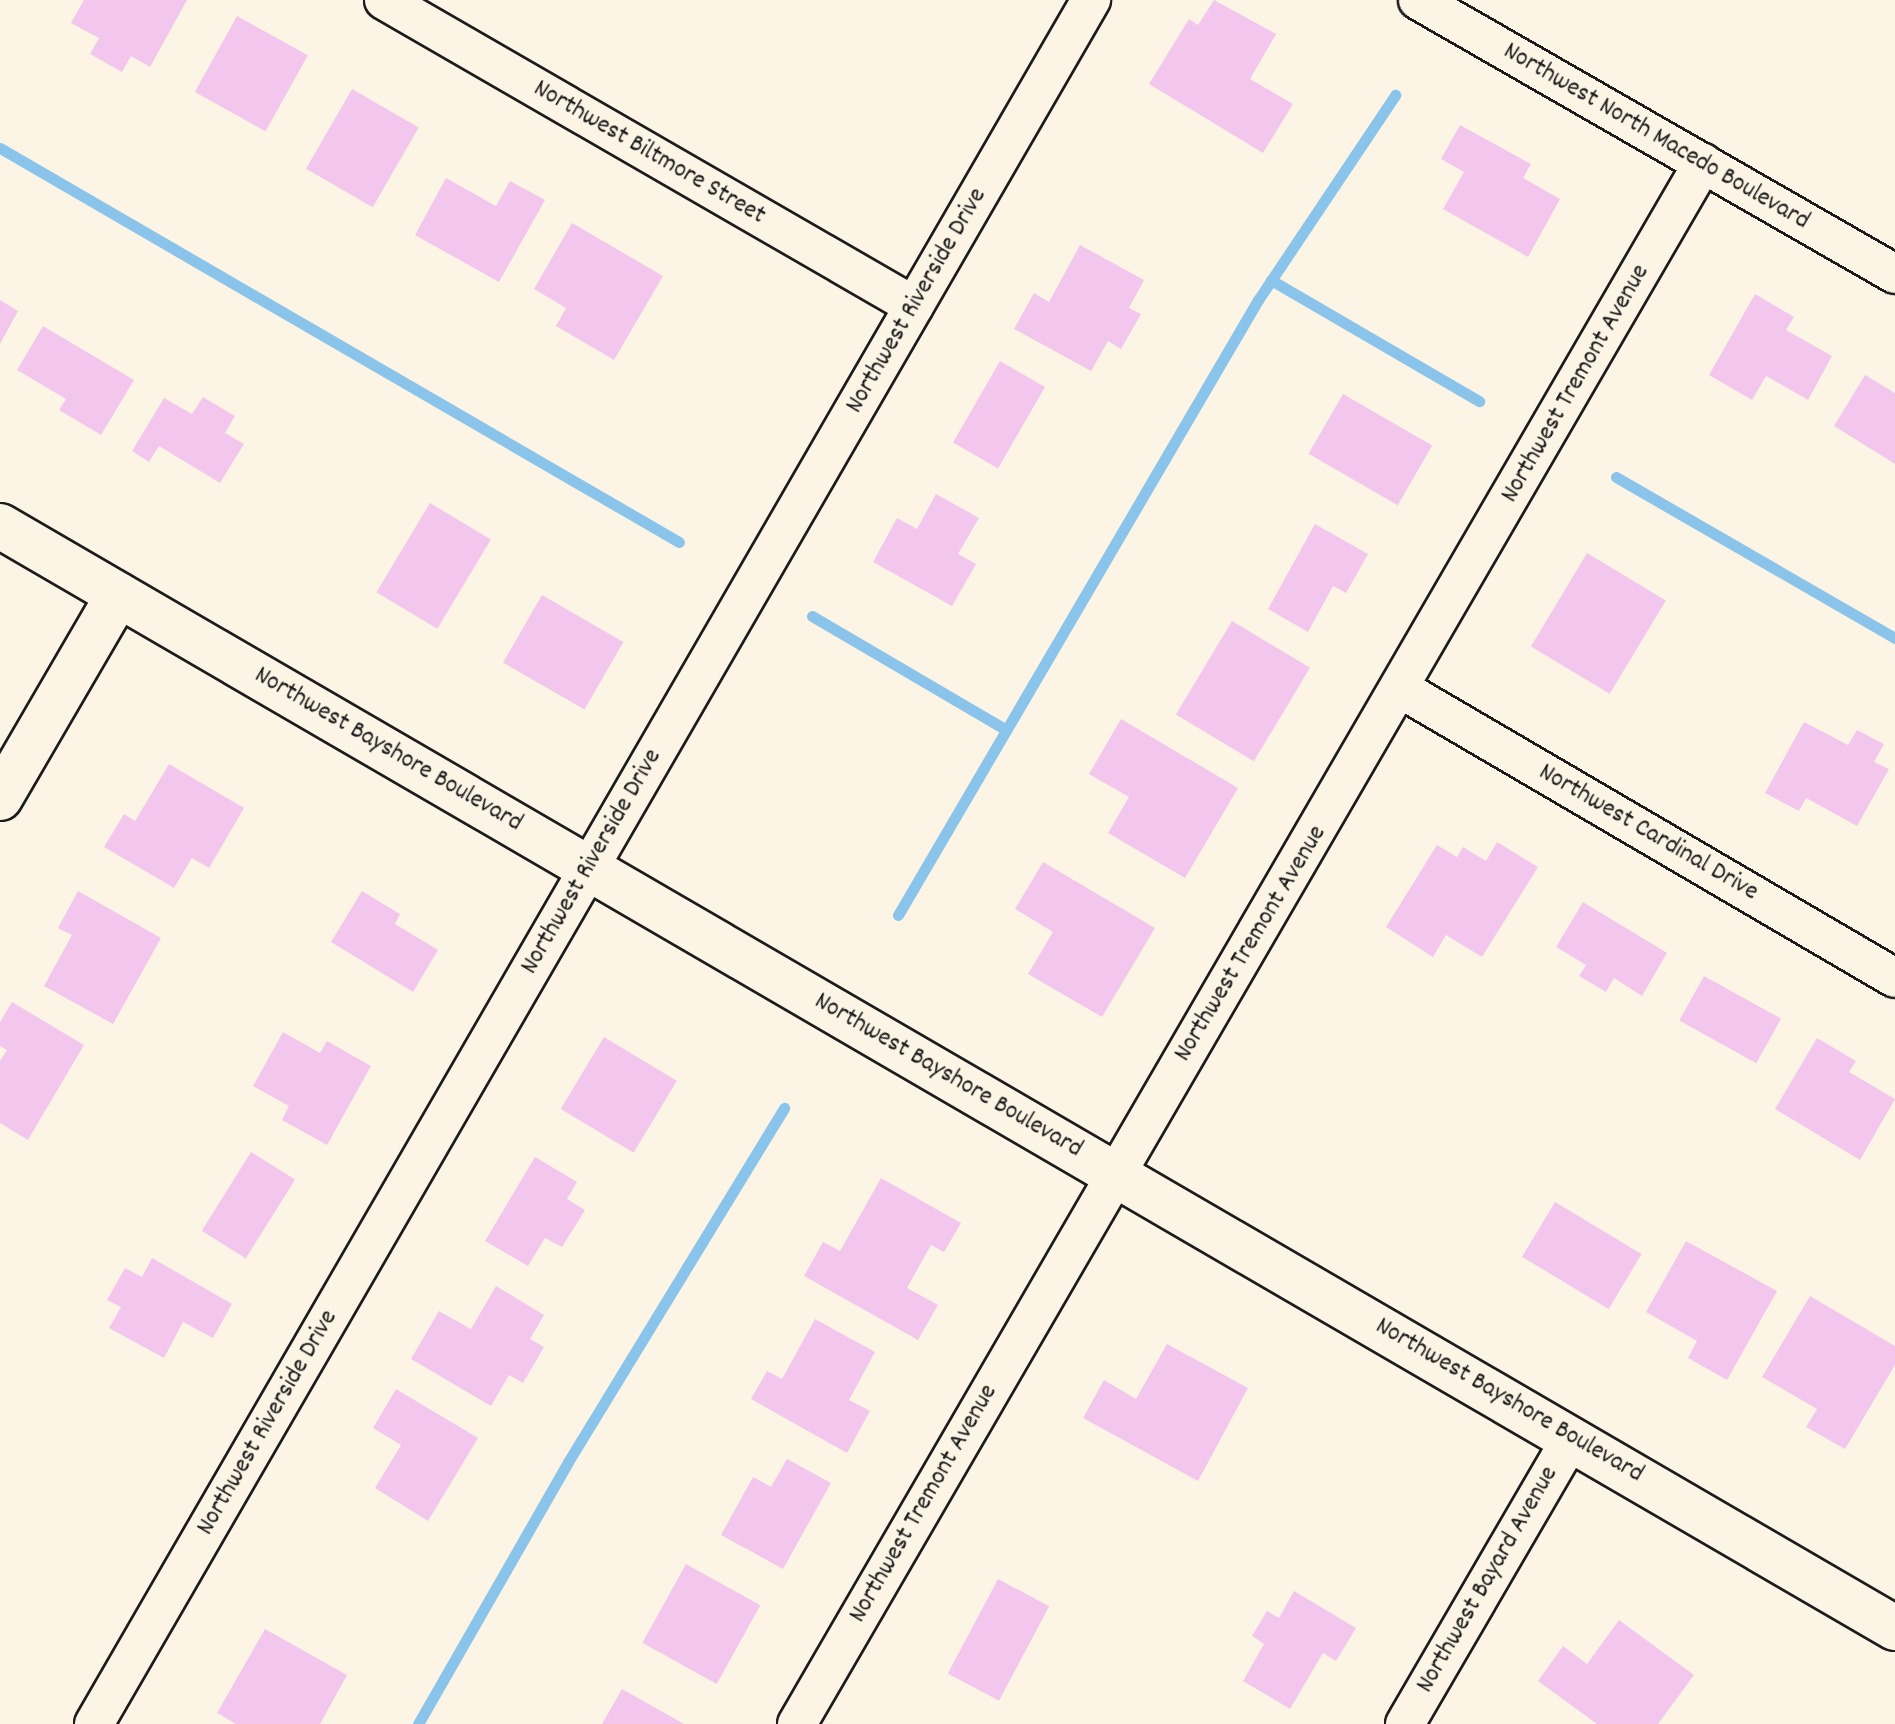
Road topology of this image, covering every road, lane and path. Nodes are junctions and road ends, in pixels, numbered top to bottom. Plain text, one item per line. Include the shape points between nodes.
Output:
1 (384, 0) edge
2 (1091, 0) edge
3 (1418, 0) edge
4 (1703, 163) junction
5 (1895, 274) edge
6 (914, 306) junction
7 (0, 526) edge
8 (118, 595) junction
9 (1401, 689) junction
10 (0, 798) edge
11 (590, 866) junction
12 (1895, 978) edge
13 (1116, 1174) junction
14 (1572, 1437) junction
15 (1895, 1628) edge
16 (94, 1724) edge
17 (797, 1724) edge
18 (1405, 1724) edge

1 - 6 street, Northwest Biltmore Street
2 - 6 street, Northwest Riverside Drive
3 - 4 street, Northwest North Macedo Boulevard
4 - 5 street, Northwest North Macedo Boulevard
4 - 9 street, Northwest Tremont Avenue
6 - 11 street, Northwest Riverside Drive
7 - 8 main road, Northwest Bayshore Boulevard
8 - 10 main road
8 - 11 main road, Northwest Bayshore Boulevard
9 - 12 street, Northwest Cardinal Drive
9 - 13 street, Northwest Tremont Avenue
11 - 13 main road, Northwest Bayshore Boulevard
11 - 16 street, Northwest Riverside Drive
13 - 14 main road, Northwest Bayshore Boulevard
13 - 17 street, Northwest Tremont Avenue
14 - 15 main road, Northwest Bayshore Boulevard
14 - 18 street, Northwest Bayard Avenue

